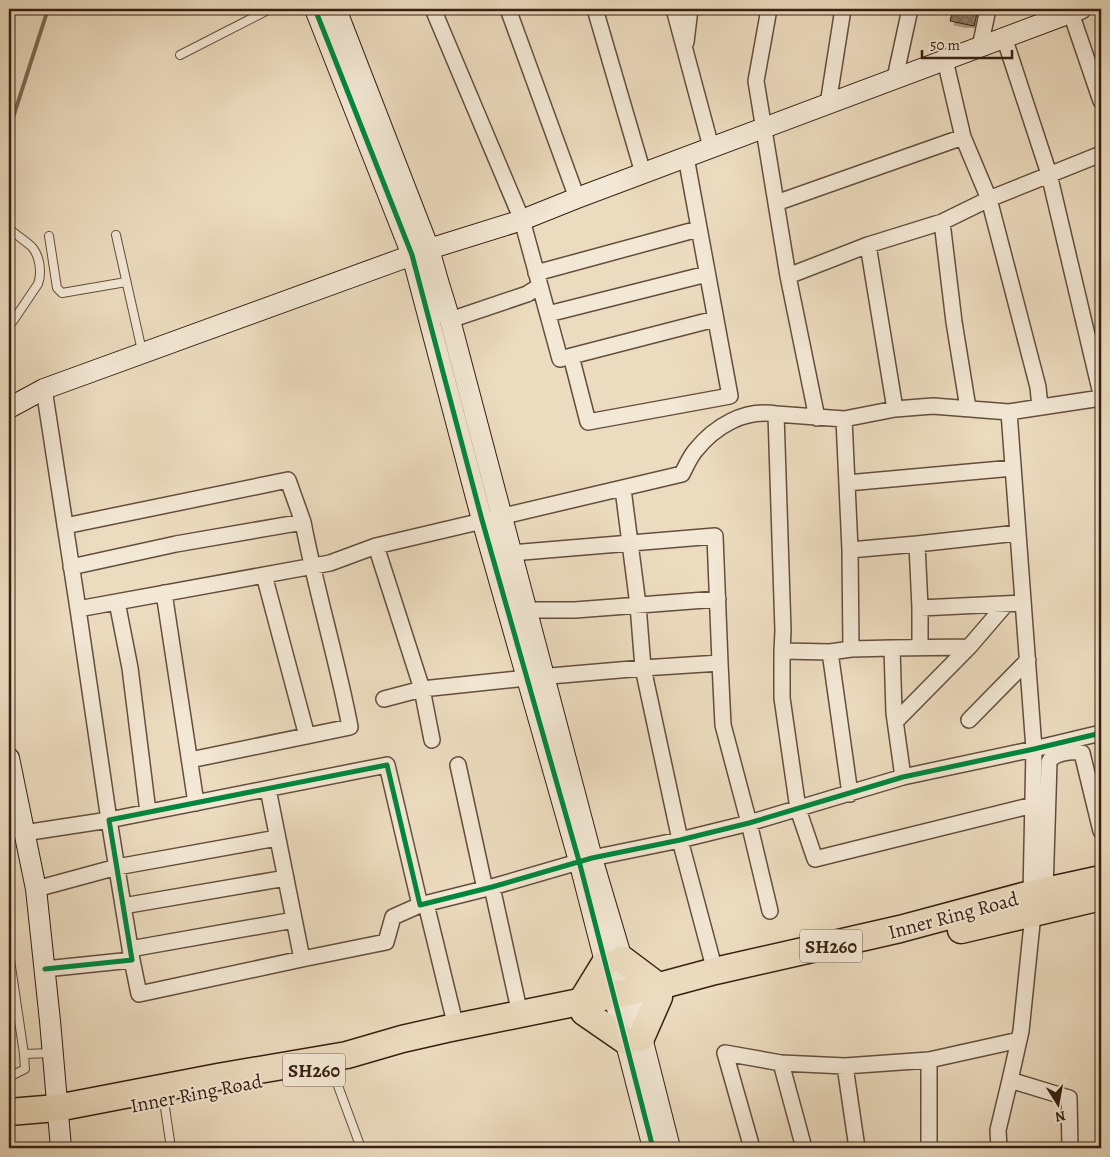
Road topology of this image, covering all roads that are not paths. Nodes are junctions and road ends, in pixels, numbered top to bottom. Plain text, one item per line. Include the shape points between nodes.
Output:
1 (315, 9) edge
2 (336, 9) edge
3 (433, 9) edge
4 (508, 9) edge
5 (595, 9) edge
6 (674, 9) edge
7 (690, 9) edge
8 (769, 9) edge
9 (843, 9) edge
10 (910, 9) edge
11 (988, 9) edge
12 (266, 10) edge
13 (1065, 12) edge
14 (1004, 37) junction
15 (980, 46) junction
16 (685, 48) junction
17 (180, 55) dead end
18 (945, 60) junction
19 (895, 78) junction
20 (1101, 101) edge
21 (828, 104) junction
22 (763, 128) junction
23 (963, 137) junction
24 (711, 148) junction
25 (1101, 154) edge
26 (686, 157) junction
27 (642, 173) junction
28 (1049, 174) junction
29 (577, 198) junction
30 (989, 199) junction
31 (776, 203) junction
32 (522, 220) junction
33 (942, 222) junction
34 (698, 228) junction
35 (12, 231) dead end
36 (48, 236) dead end
37 (116, 236) dead end
38 (868, 244) junction
39 (421, 252) junction
40 (536, 273) junction
41 (707, 274) junction
42 (788, 276) junction
43 (126, 282) junction
44 (541, 289) junction
45 (548, 314) junction
46 (715, 318) junction
47 (450, 320) junction
48 (9, 324) edge
49 (142, 353) junction
50 (571, 356) junction
51 (44, 389) junction
52 (1101, 394) edge
53 (1101, 398) edge
54 (1040, 407) junction
55 (9, 408) edge
56 (968, 408) junction
57 (895, 409) junction
58 (1009, 412) junction
59 (776, 414) junction
60 (817, 418) junction
61 (844, 419) junction
62 (1013, 468) junction
63 (847, 483) junction
64 (622, 489) junction
65 (502, 515) junction
66 (482, 520) junction
67 (303, 522) junction
68 (65, 526) junction
69 (1018, 533) junction
70 (629, 543) junction
71 (917, 544) junction
72 (376, 546) junction
73 (850, 550) junction
74 (511, 554) junction
75 (312, 566) junction
76 (71, 567) junction
77 (264, 575) junction
78 (164, 594) junction
79 (718, 599) junction
80 (117, 602) junction
81 (1023, 603) junction
82 (1006, 604) junction
83 (638, 605) junction
84 (920, 608) junction
85 (78, 609) junction
86 (527, 610) junction
87 (920, 647) junction
88 (969, 647) junction
89 (892, 648) junction
90 (851, 649) junction
91 (782, 651) junction
92 (830, 652) junction
93 (1028, 660) junction
94 (720, 663) junction
95 (643, 668) junction
96 (536, 677) junction
97 (422, 690) junction
98 (384, 699) dead end
99 (969, 720) dead end
100 (896, 721) junction
101 (1101, 733) edge
102 (307, 736) junction
103 (432, 740) dead end
104 (1034, 749) junction
105 (9, 758) edge
106 (190, 760) junction
107 (458, 765) dead end
108 (903, 776) junction
109 (268, 789) junction
110 (850, 794) junction
111 (196, 803) junction
112 (1033, 805) junction
113 (798, 809) junction
114 (148, 812) junction
115 (109, 820) junction
116 (749, 823) junction
117 (1101, 831) edge
118 (24, 833) junction
119 (277, 838) junction
120 (680, 840) junction
121 (586, 859) junction
122 (117, 867) junction
123 (286, 878) junction
124 (1101, 879) edge
125 (488, 888) junction
126 (36, 889) junction
127 (1101, 897) edge
128 (1036, 900) junction
129 (423, 905) junction
130 (123, 906) junction
131 (770, 911) dead end
132 (294, 920) junction
133 (9, 953) edge
134 (131, 954) junction
135 (302, 959) junction
136 (613, 961) junction
137 (45, 969) junction
138 (715, 971) junction
139 (659, 991) junction
140 (623, 999) junction
141 (583, 1007) junction
142 (520, 1014) junction
143 (456, 1027) junction
144 (633, 1040) junction
145 (1019, 1040) junction
146 (53, 1053) junction
147 (24, 1054) junction
148 (928, 1060) junction
149 (781, 1063) junction
150 (845, 1066) junction
151 (331, 1067) junction
152 (9, 1077) edge
153 (1010, 1080) junction
154 (164, 1101) junction
155 (9, 1112) edge
156 (57, 1113) junction
157 (9, 1120) edge
158 (61, 1148) edge
159 (171, 1148) edge
160 (361, 1148) edge
161 (653, 1148) edge
162 (670, 1148) edge
163 (752, 1148) edge
164 (804, 1148) edge
165 (857, 1148) edge
166 (929, 1148) edge
167 (999, 1148) edge
168 (1070, 1148) edge

1 - 39 street
2 - 39 street
3 - 32 street
4 - 29 street
5 - 27 street
6 - 16 street
7 - 16 street
8 - 22 street via 756,81
9 - 21 street
10 - 19 street
11 - 15 street
12 - 17 lane
13 - 14 street
13 - 20 street
14 - 15 street
14 - 28 street
15 - 18 street
16 - 24 street
18 - 19 street
18 - 23 street
19 - 21 street
21 - 22 street
22 - 24 street
22 - 31 street
23 - 30 street
23 - 31 street
24 - 26 street
25 - 28 street
26 - 27 street
26 - 34 street
27 - 29 street
28 - 30 street
28 - 52 street
29 - 32 street
30 - 33 street
30 - 54 street via 1038,387
31 - 42 street
32 - 39 street
32 - 40 street
33 - 38 street
33 - 56 street
34 - 40 street
34 - 41 street
35 - 48 lane via 33,248 40,278
36 - 43 lane via 57,288 62,294
37 - 43 lane
38 - 42 street
38 - 57 street
39 - 47 street via 438,282
39 - 49 street
39 - 66 street
40 - 44 street
41 - 45 street
41 - 46 street
42 - 60 street
43 - 49 lane
44 - 45 street
44 - 47 street via 540,286 527,294
45 - 50 street via 560,359
46 - 50 street
46 - 50 street via 730,396 588,422
47 - 65 street
49 - 51 street
51 - 55 street
51 - 68 street
53 - 54 street
54 - 58 street
56 - 57 street
56 - 58 street
57 - 61 street
58 - 62 street
59 - 60 street
59 - 64 street via 764,412 740,417 716,429 694,451 682,474
59 - 91 street
60 - 61 street
61 - 63 street
62 - 63 street
62 - 69 street
63 - 73 street
64 - 65 street
64 - 70 street
65 - 66 street
65 - 74 street
66 - 72 street
66 - 96 street
67 - 68 street via 288,480
67 - 75 street
67 - 76 street via 176,544
68 - 76 street
69 - 71 street
69 - 81 street
70 - 74 street
70 - 79 street via 715,536
70 - 83 street
71 - 73 street
71 - 84 street
72 - 75 street
72 - 97 street
73 - 90 street
74 - 86 street
75 - 77 street
75 - 102 street via 350,727
76 - 85 street
77 - 78 street
77 - 102 street
78 - 80 street
78 - 106 street
79 - 83 street
79 - 94 street
80 - 85 street
80 - 114 street via 130,668
81 - 82 street
81 - 93 street
82 - 84 street
82 - 88 street
83 - 86 street
83 - 95 street
84 - 87 street
85 - 115 street
86 - 96 street
87 - 88 street
87 - 89 street
88 - 100 street
89 - 90 street
89 - 100 street
90 - 92 street
91 - 92 street
91 - 113 street via 782,698
92 - 110 street
93 - 99 street
93 - 104 street
94 - 95 street
94 - 116 street via 723,725
95 - 96 street
95 - 120 street
96 - 97 street
96 - 121 street
97 - 98 street
97 - 103 street
100 - 108 street
101 - 104 street
102 - 106 street
104 - 108 street
104 - 112 street
105 - 118 street
106 - 111 street
107 - 125 street
108 - 110 street
109 - 111 street
109 - 119 street
109 - 129 street via 387,765
110 - 113 street
111 - 114 street
112 - 113 street via 815,859
112 - 128 street
113 - 116 street
114 - 115 street
115 - 118 street
115 - 122 street
116 - 120 street
116 - 131 street
117 - 128 street via 1082,753 1050,758
118 - 126 street
119 - 122 street
119 - 123 street
120 - 121 street
120 - 138 street
121 - 125 street
121 - 136 street
122 - 126 street
122 - 130 street
123 - 130 street
123 - 132 street
124 - 128 highway, Inner Ring Road
125 - 129 street
125 - 142 street
126 - 137 street
127 - 128 highway, Inner Ring Road / SH260
128 - 138 highway, Inner Ring Road / SH260
128 - 139 highway, Inner Ring Road / SH260
128 - 145 street
129 - 135 street via 393,917 386,942
129 - 143 street
130 - 134 street
132 - 134 street
132 - 135 street
133 - 147 lane
134 - 135 street via 139,994
134 - 137 street
136 - 139 highway
136 - 140 street
136 - 141 highway
137 - 146 street
138 - 139 highway, Inner Ring Road / SH260
139 - 140 highway, Inner Ring Road / SH260
139 - 144 highway
140 - 141 highway, Inner Ring Road
140 - 144 street
141 - 142 highway, Inner Ring Road
141 - 144 highway
141 - 151 highway, Inner Ring Road / SH260
142 - 143 highway, Inner Ring Road
143 - 156 highway, Inner Ring Road via 348,1055 209,1078
144 - 161 street
144 - 162 street
145 - 148 street
145 - 153 street
146 - 147 lane
146 - 156 street
147 - 152 lane via 25,1069
148 - 150 street
148 - 166 street
149 - 150 street
149 - 163 street via 725,1053
149 - 164 street
150 - 165 street
151 - 154 highway, Inner Ring Road / SH260
151 - 160 lane
153 - 167 street via 998,1130
153 - 168 street via 1069,1098
154 - 156 highway, Inner Ring Road / SH260
154 - 159 lane
155 - 156 highway, Inner Ring Road
156 - 157 highway, Inner Ring Road / SH260
156 - 158 street

